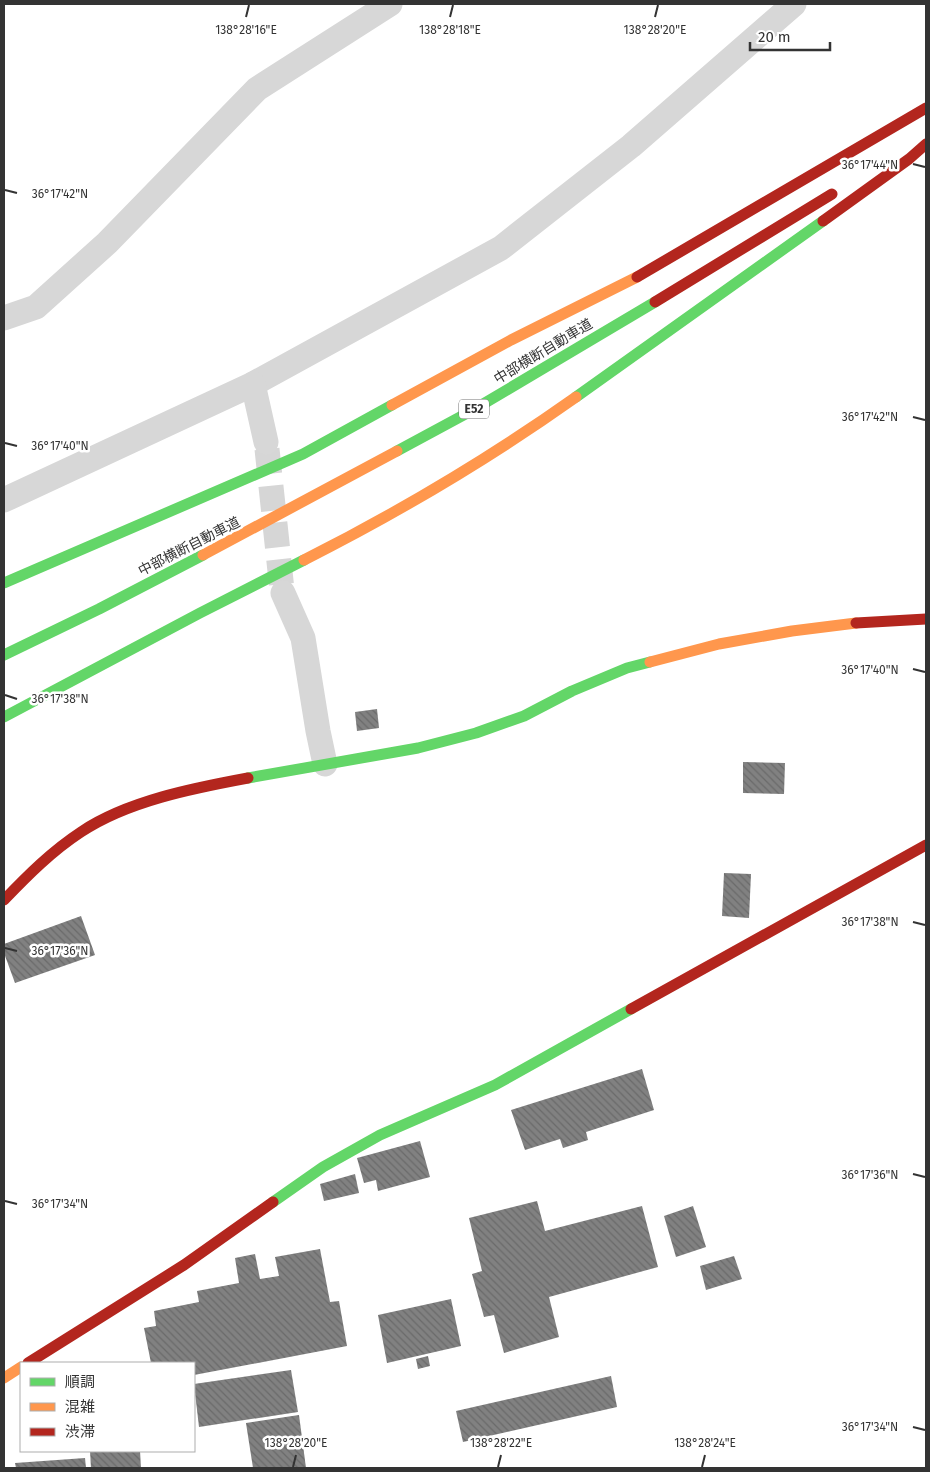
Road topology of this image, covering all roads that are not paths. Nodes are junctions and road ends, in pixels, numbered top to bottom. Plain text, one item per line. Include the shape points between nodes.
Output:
1 (390, 4) edge
2 (794, 4) edge
3 (926, 108) edge
4 (926, 133) edge
5 (910, 143) dead end
6 (926, 144) edge
7 (845, 185) dead end
8 (4, 318) edge
9 (253, 384) junction
10 (266, 442) tunnel mouth
11 (4, 500) edge
12 (4, 583) edge
13 (283, 593) tunnel mouth
14 (926, 619) edge
15 (4, 655) edge
16 (4, 716) edge
17 (326, 764) junction
18 (926, 845) edge
19 (4, 900) edge
20 (30, 1362) edge
21 (20, 1368) edge
22 (4, 1378) edge

1 - 8 street via 257,89 107,243 36,307
2 - 9 street via 631,146 501,248
3 - 12 main road via 635,278 511,340 303,454
4 - 5 main road
6 - 16 main road via 730,289 526,432 359,532
7 - 15 main road, 中部横断自動車道 / E52 via 473,410 279,516
9 - 10 street
9 - 11 street
13 - 17 street via 303,638
14 - 17 main road via 860,622 719,644 627,668 524,716 476,733 418,748
17 - 19 main road via 181,793 105,818 61,846
18 - 20 main road via 494,1085 380,1134 323,1168 184,1265
21 - 22 main road

